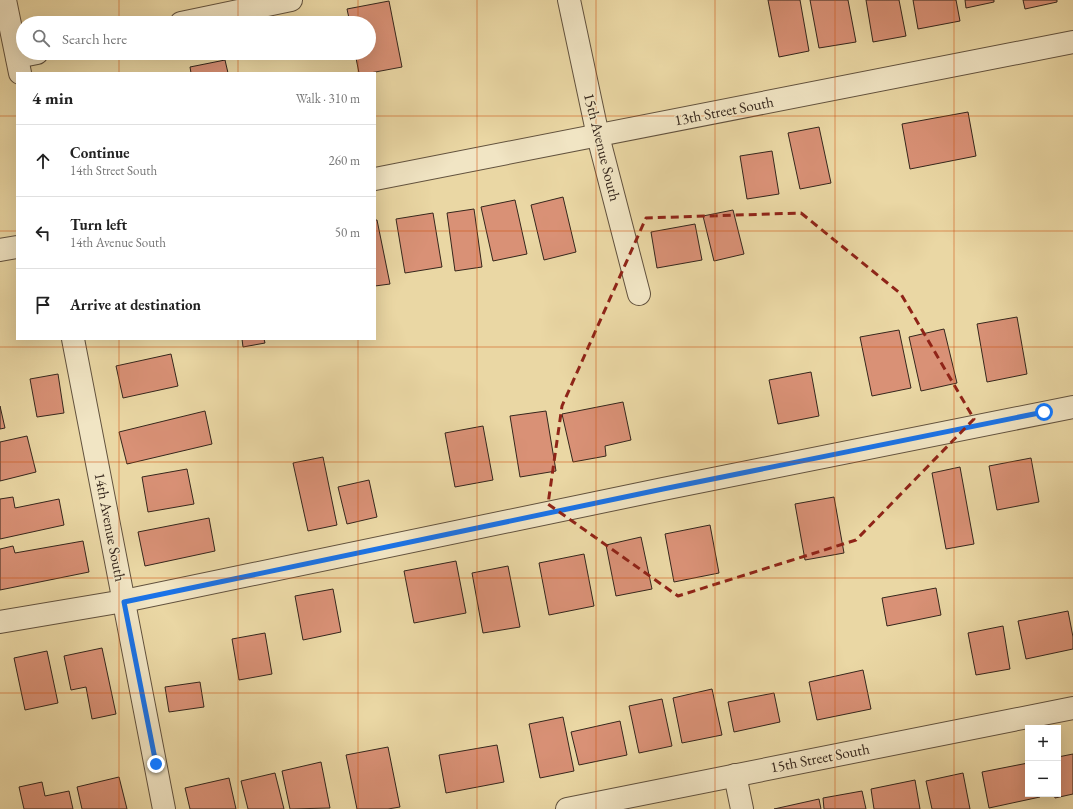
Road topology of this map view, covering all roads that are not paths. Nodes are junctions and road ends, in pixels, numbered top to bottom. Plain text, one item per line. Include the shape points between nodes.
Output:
1 (5, 0) edge
2 (291, 0) edge
3 (569, 0) edge
4 (214, 16) edge
5 (16, 34) edge
6 (1073, 42) edge
7 (598, 136) junction
8 (376, 179) edge
9 (16, 247) edge
10 (0, 250) edge
11 (639, 294) dead end
12 (73, 340) edge
13 (1073, 407) edge
14 (124, 602) junction
15 (0, 622) edge
16 (1073, 708) edge
17 (735, 775) junction
18 (164, 809) edge
19 (567, 809) edge
20 (742, 809) edge

1 - 5 street
2 - 4 street
3 - 7 street, 15th Avenue South
6 - 7 street, 13th Street South
7 - 8 street, 13th Street South
7 - 11 street, 15th Avenue South
9 - 10 street
12 - 14 street, 14th Avenue South
13 - 14 street via 882,444
14 - 15 street
14 - 18 street, 14th Avenue South
16 - 17 street, 15th Street South
17 - 19 street, 15th Street South
17 - 20 street

